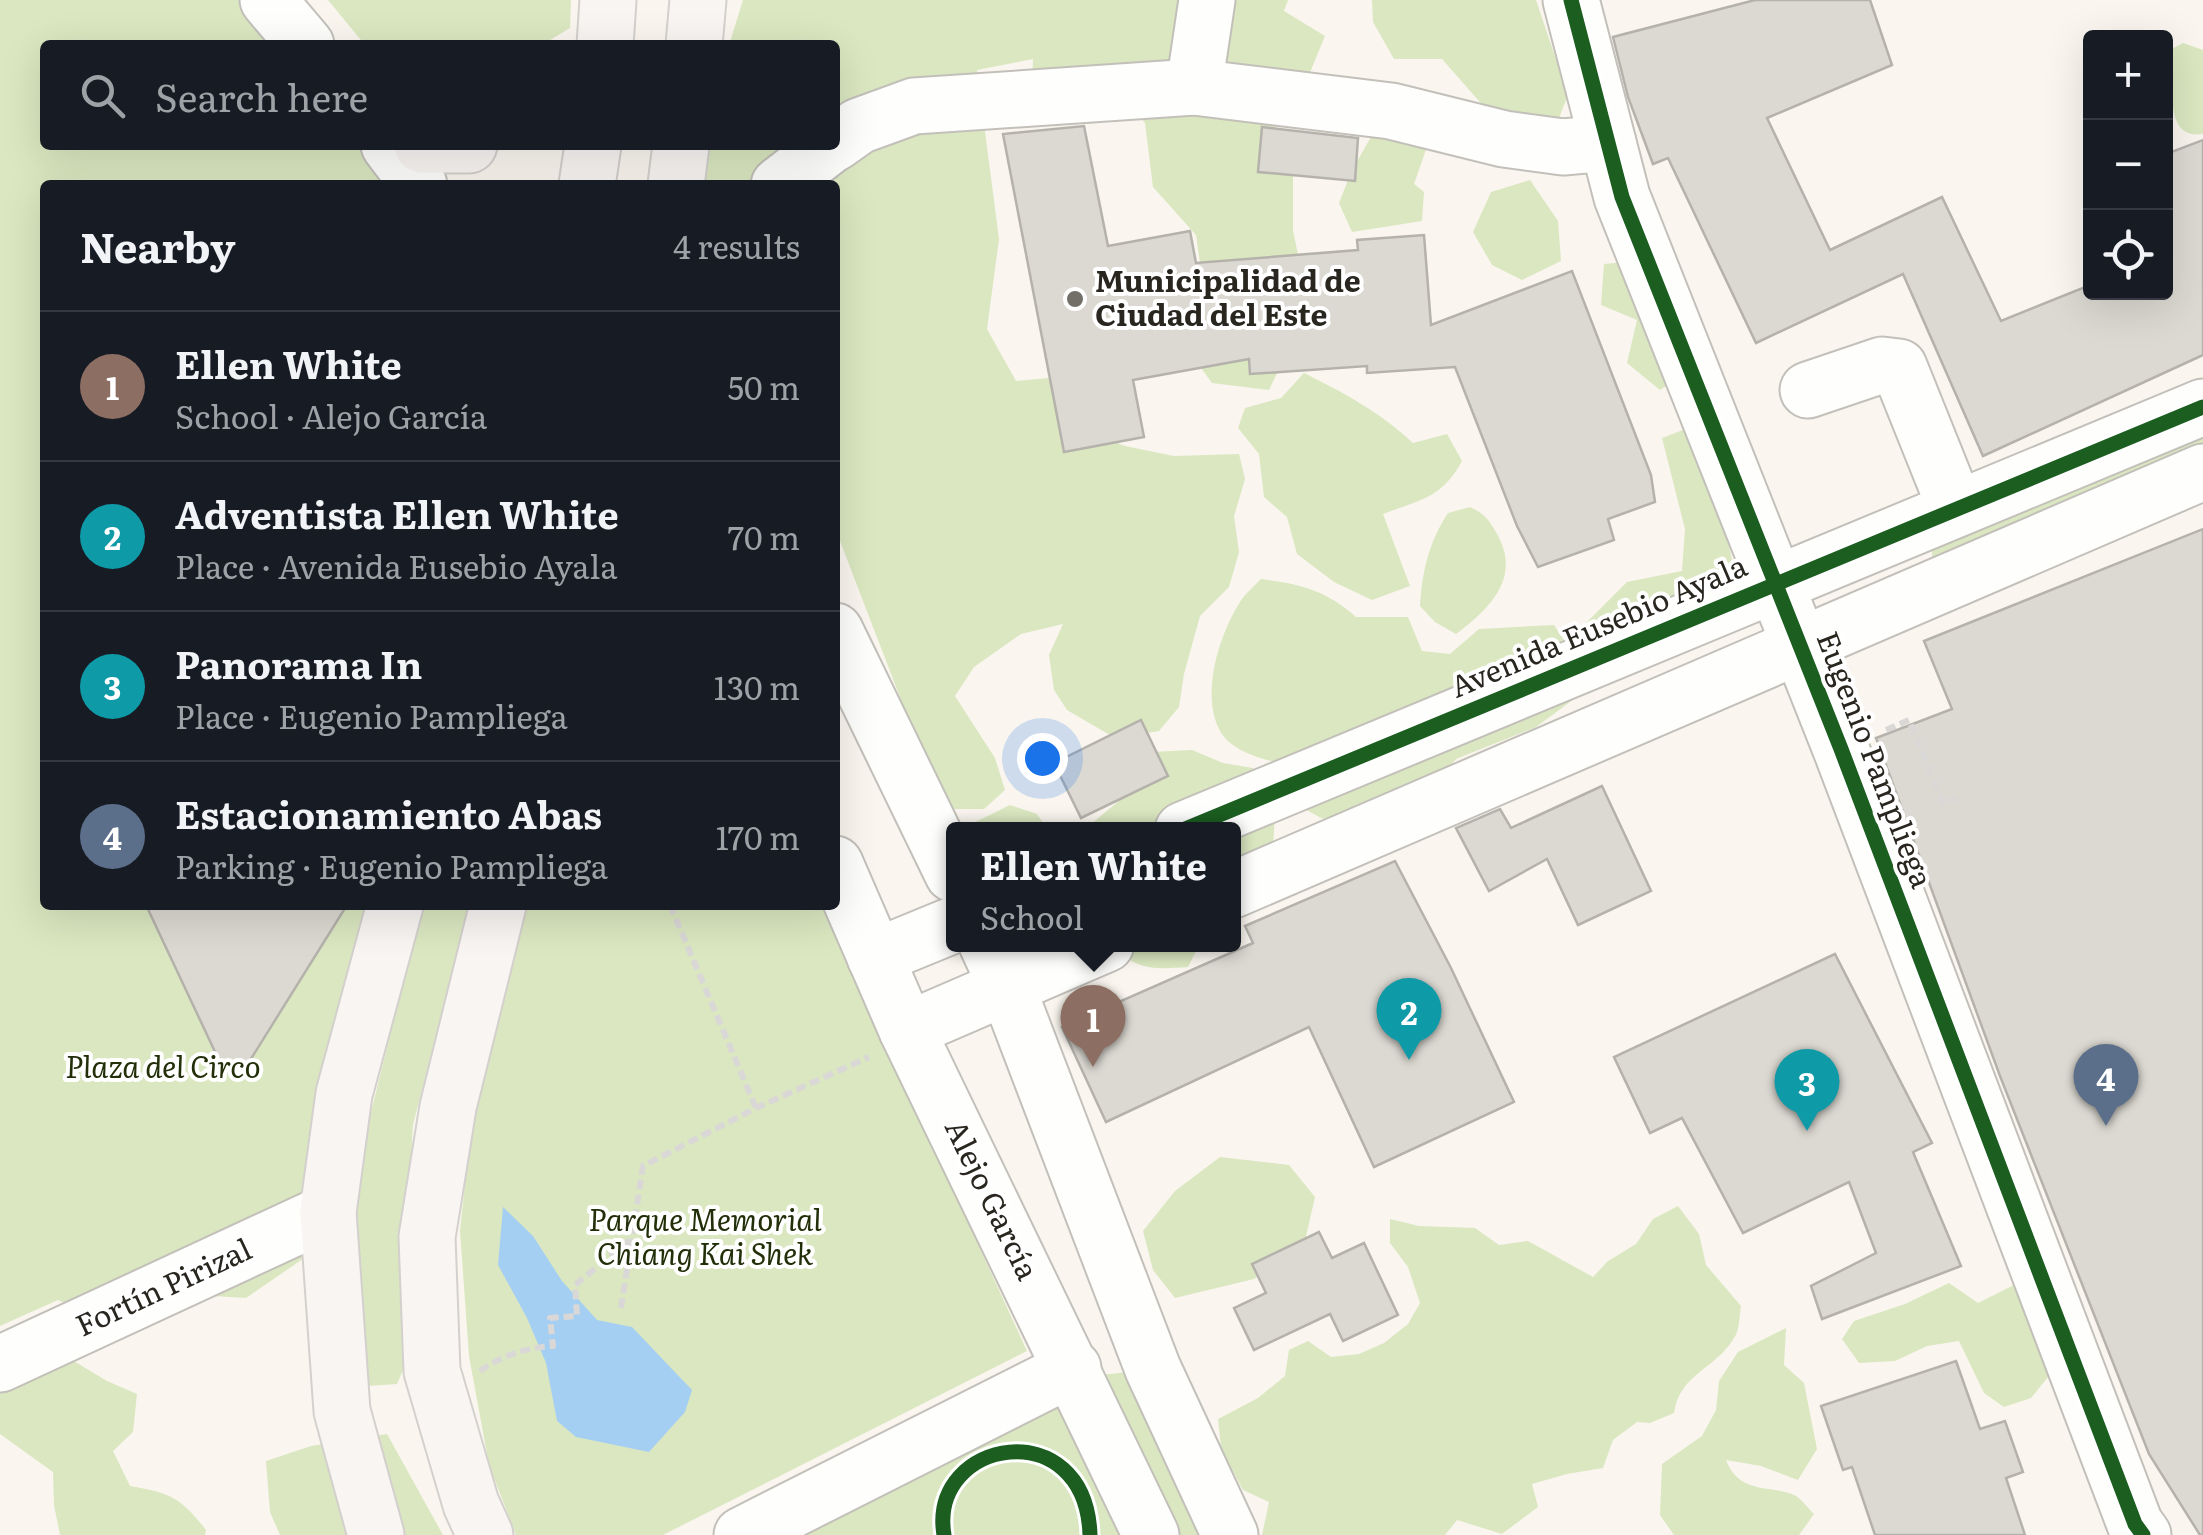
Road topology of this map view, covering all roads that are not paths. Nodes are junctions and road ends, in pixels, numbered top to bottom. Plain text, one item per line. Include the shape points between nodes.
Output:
1 (268, 0) edge
2 (608, 0) edge
3 (698, 0) edge
4 (1207, 0) edge
5 (1571, 0) edge
6 (302, 40) edge
7 (606, 40) edge
8 (694, 40) edge
9 (1194, 87) junction
10 (840, 139) edge
11 (1608, 143) junction
12 (393, 150) edge
13 (592, 150) edge
14 (680, 150) edge
15 (825, 150) edge
16 (415, 180) edge
17 (588, 180) edge
18 (677, 180) edge
19 (786, 180) edge
20 (1808, 390) dead end
21 (2203, 407) edge
22 (2203, 472) edge
23 (1956, 508) junction
24 (1776, 584) junction
25 (840, 641) edge
26 (1800, 645) junction
27 (1202, 822) edge
28 (946, 860) edge
29 (840, 876) edge
30 (1241, 887) edge
31 (394, 910) edge
32 (497, 910) edge
33 (946, 928) edge
34 (1066, 952) edge
35 (875, 957) junction
36 (997, 966) edge
37 (909, 1035) junction
38 (328, 1212) junction
39 (0, 1364) edge
40 (1073, 1368) junction
41 (376, 1535) edge
42 (484, 1535) edge
43 (742, 1535) edge
44 (1151, 1535) edge
45 (1230, 1535) edge
46 (2143, 1535) edge

1 - 6 street
2 - 7 main road
3 - 8 main road
4 - 9 street
5 - 11 street, Eugenio Pampliega
9 - 10 street via 914,106
9 - 11 street via 1392,111 1504,140
11 - 24 street, Eugenio Pampliega via 1622,198
12 - 16 street
13 - 17 main road
14 - 18 main road
15 - 19 street
20 - 23 street via 1882,365 1899,367
21 - 23 street, Avenida Eusebio Ayala
22 - 26 street
23 - 24 street, Avenida Eusebio Ayala
24 - 26 street, Eugenio Pampliega
24 - 27 street, Avenida Eusebio Ayala
25 - 28 street
26 - 30 street
26 - 46 street, Eugenio Pampliega
29 - 35 street, Alejo García
31 - 38 main road via 344,1094
32 - 42 main road via 448,1106 428,1237 432,1371
33 - 35 street
34 - 36 street
35 - 37 street, Alejo García
36 - 37 street
36 - 45 street via 1152,1369
37 - 40 street, Alejo García
38 - 39 street, Fortín Pirizal
38 - 41 main road via 342,1411
40 - 43 street
40 - 44 street, Alejo García

